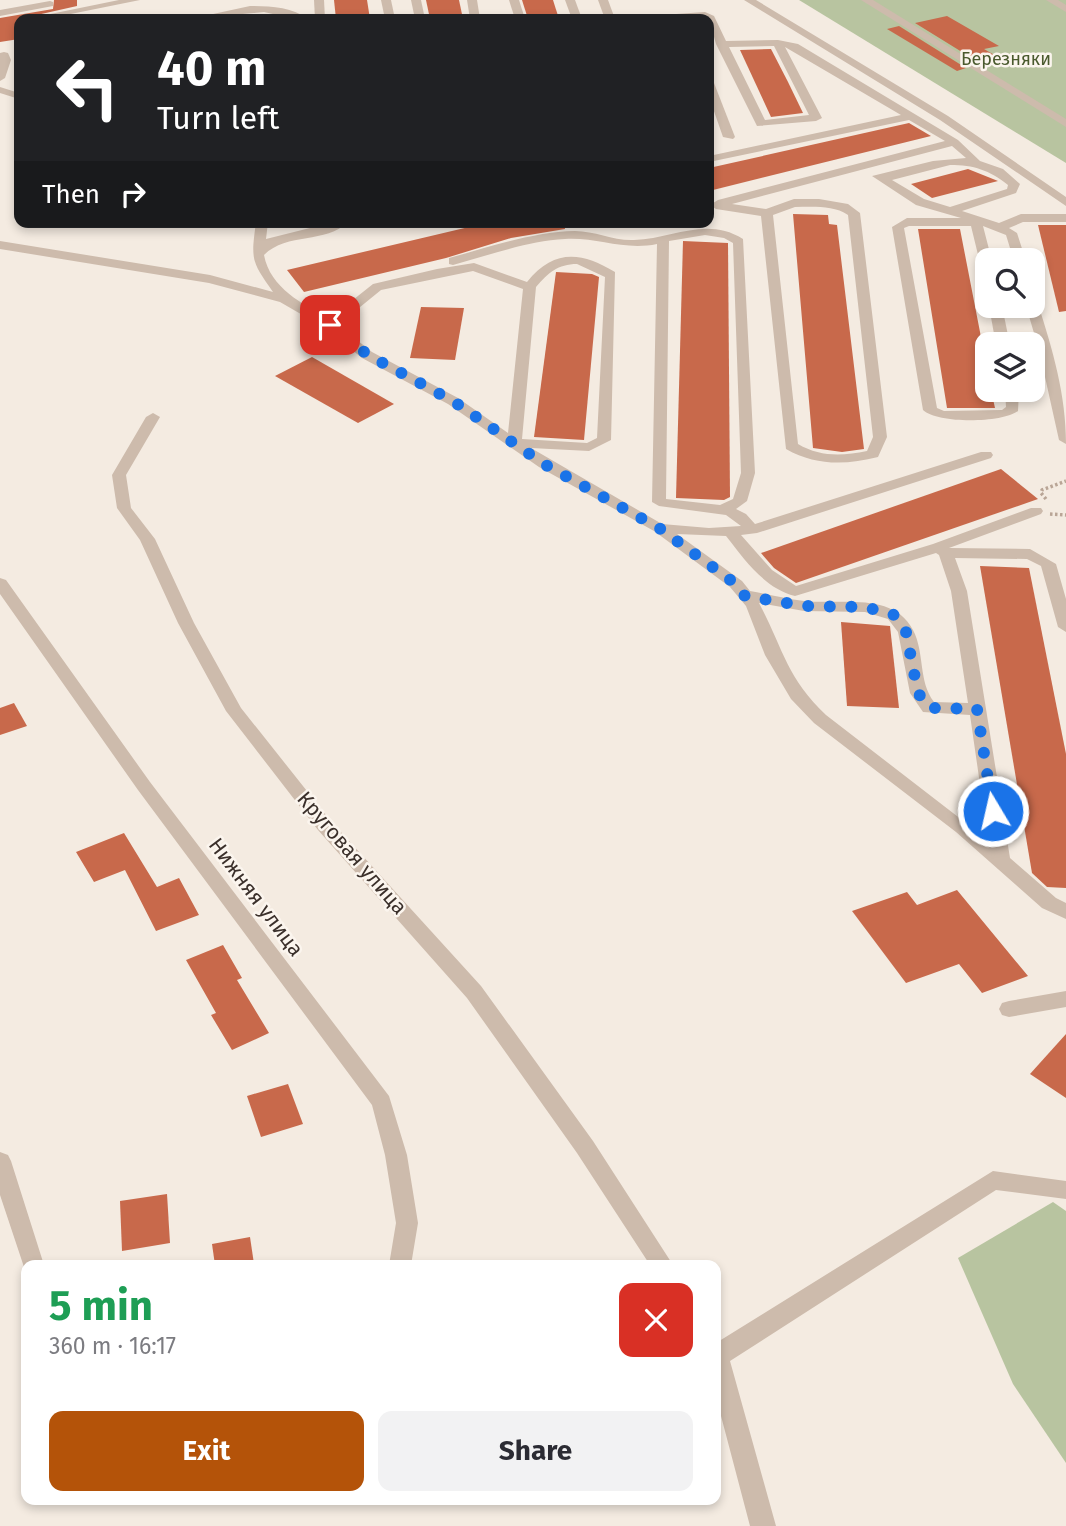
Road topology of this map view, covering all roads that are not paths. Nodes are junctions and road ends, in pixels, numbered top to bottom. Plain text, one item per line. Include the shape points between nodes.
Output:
1 (71, 0) edge
2 (135, 0) edge
3 (749, 0) edge
4 (866, 0) edge
5 (1051, 0) edge
6 (273, 4) edge
7 (1066, 9) edge
8 (0, 13) edge
9 (59, 14) edge
10 (221, 14) edge
11 (294, 14) edge
12 (714, 27) edge
13 (778, 43) junction
14 (721, 44) junction
15 (2, 55) edge
16 (0, 78) edge
17 (714, 96) edge
18 (1066, 110) edge
19 (1050, 114) junction
20 (909, 116) junction
21 (1066, 124) edge
22 (729, 137) dead end
23 (954, 142) junction
24 (714, 158) edge
25 (975, 160) junction
26 (861, 166) junction
27 (882, 179) junction
28 (1066, 202) edge
29 (714, 205) edge
30 (714, 206) edge
31 (947, 212) junction
32 (767, 213) junction
33 (1066, 218) edge
34 (981, 222) junction
35 (261, 228) edge
36 (333, 228) edge
37 (999, 228) junction
38 (663, 238) junction
39 (0, 245) edge
40 (984, 248) edge
41 (1016, 248) edge
42 (258, 254) junction
43 (377, 287) junction
44 (530, 287) junction
45 (285, 299) junction
46 (1037, 318) edge
47 (330, 325) junction
48 (1059, 379) edge
49 (1013, 402) edge
50 (153, 417) dead end
51 (1065, 433) edge
52 (514, 443) junction
53 (986, 456) dead end
54 (726, 508) junction
55 (1036, 511) dead end
56 (659, 528) junction
57 (752, 530) junction
58 (730, 531) junction
59 (942, 550) junction
60 (0, 583) edge
61 (745, 596) junction
62 (1066, 627) edge
63 (977, 709) junction
64 (1001, 862) junction
65 (1039, 894) junction
66 (1066, 896) edge
67 (1066, 912) edge
68 (1066, 999) edge
69 (1009, 1009) dead end
70 (0, 1161) edge
71 (1066, 1190) edge
72 (31, 1260) edge
73 (401, 1260) edge
74 (659, 1260) edge
75 (721, 1352) edge
76 (721, 1373) edge
77 (763, 1526) edge

1 - 8 street
2 - 9 street
3 - 28 street via 944,118
4 - 19 street
5 - 7 street
6 - 10 street
6 - 11 street
12 - 14 street
13 - 14 street
13 - 14 street via 816,118 761,124
13 - 20 street via 794,46
15 - 16 street via 6,60
17 - 22 street
18 - 19 street
19 - 21 street
20 - 23 street
20 - 24 street
23 - 25 street
23 - 26 street
25 - 27 street via 935,164
25 - 31 street via 1009,178 1014,184 1012,191
26 - 27 street
26 - 29 street
27 - 31 street
30 - 32 street
31 - 34 street
32 - 32 street via 791,446 806,456 843,461 873,454 880,437 854,214 844,207 819,203 794,203
33 - 37 street via 1021,218
34 - 37 street
34 - 40 street
34 - 49 street via 907,222 898,227 930,410 942,415 1005,414
35 - 42 street
36 - 42 street via 270,242
37 - 41 street via 1011,233
38 - 43 street via 641,244 580,235 542,238 428,267
38 - 54 street via 659,502
38 - 54 street via 711,232 731,235 740,242 748,472 740,501
39 - 45 street via 210,279
42 - 45 street via 260,265
43 - 44 street via 474,267
43 - 47 street
44 - 52 street
44 - 52 street via 549,265 573,259 593,263 611,275 604,440 589,447
45 - 47 street
46 - 48 street
47 - 52 street via 368,355 453,401
48 - 51 street
50 - 74 street, Круговая улица via 119,475 124,508 147,539 234,711 324,825 474,992
52 - 56 street
53 - 57 street
54 - 57 street via 744,518
55 - 59 street
56 - 58 street
56 - 61 street via 736,584
57 - 58 street
58 - 59 street via 765,574 795,591
59 - 62 street via 1030,554 1048,564
59 - 63 street via 958,591
60 - 73 street, Нижняя улица via 144,786 382,1102 407,1223
61 - 63 street via 804,606 865,607 894,615 906,632 918,693 929,708
61 - 64 street via 799,699
63 - 64 street
64 - 65 street
65 - 66 street
65 - 67 street
68 - 69 street
70 - 72 street
71 - 75 street via 993,1180
76 - 77 street

